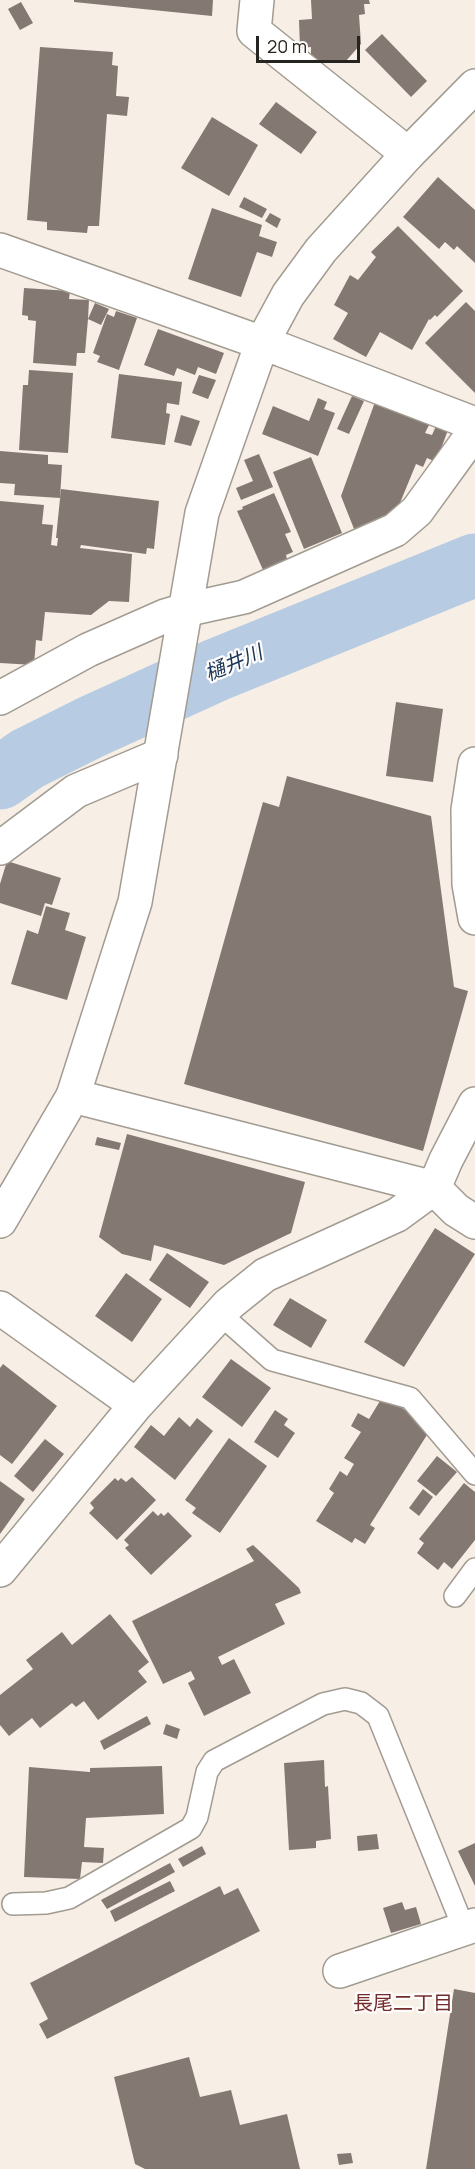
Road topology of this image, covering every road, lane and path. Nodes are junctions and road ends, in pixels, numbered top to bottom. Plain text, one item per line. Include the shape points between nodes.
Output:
1 (257, 0) edge
2 (475, 87) edge
3 (408, 154) junction
4 (0, 250) edge
5 (262, 343) junction
6 (475, 424) edge
7 (475, 431) edge
8 (185, 610) junction
9 (0, 698) edge
10 (161, 755) junction
11 (475, 764) edge
12 (0, 848) edge
13 (475, 918) edge
14 (73, 1096) junction
15 (475, 1104) edge
16 (434, 1188) junction
17 (0, 1221) edge
18 (475, 1222) edge
19 (0, 1308) edge
20 (220, 1314) junction
21 (136, 1405) junction
22 (475, 1474) edge
23 (475, 1569) edge
24 (0, 1570) edge
25 (455, 1596) dead end
26 (13, 1904) dead end
27 (470, 1927) edge
28 (340, 1971) dead end

1 - 3 street via 254,31
2 - 3 street
3 - 5 street via 321,250 288,295
4 - 5 street
5 - 6 street
5 - 8 street via 202,513
7 - 8 street via 417,511 395,530 244,597
8 - 9 street via 88,650
8 - 10 street
10 - 12 street via 76,791
10 - 14 street via 135,902
11 - 13 street via 468,810 469,885
14 - 16 street
14 - 17 street
15 - 16 street
16 - 18 street
16 - 20 street via 397,1215 265,1275
19 - 21 street
20 - 21 street
20 - 22 lane via 272,1360 410,1398
21 - 24 street
23 - 25 lane
26 - 27 lane via 69,1898 191,1828 207,1772 214,1761 323,1704 345,1699 361,1702 378,1716
27 - 28 street

